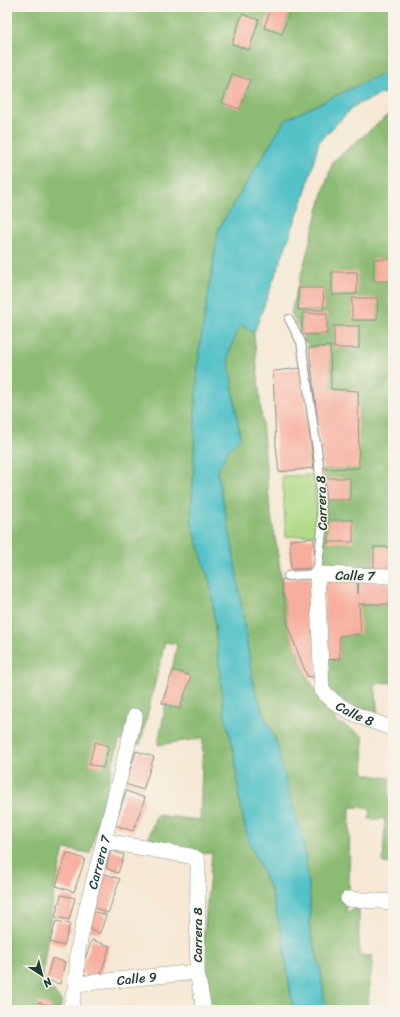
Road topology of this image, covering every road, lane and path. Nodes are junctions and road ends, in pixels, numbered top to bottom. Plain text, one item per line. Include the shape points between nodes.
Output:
1 (289, 319) dead end
2 (317, 574) junction
3 (288, 576) dead end
4 (393, 576) edge
5 (322, 690) joint
6 (135, 716) dead end
7 (393, 729) edge
8 (104, 841) junction
9 (348, 899) dead end
10 (393, 902) edge
11 (197, 972) junction
12 (76, 984) junction
13 (70, 1010) edge
14 (204, 1010) edge

1 - 2 lane, Carrera 8 via 301,342 319,463 322,530
2 - 3 lane
2 - 4 street, Calle 7
2 - 5 street, Carrera 8
5 - 7 street, Calle 8 via 334,703
6 - 8 street, Carrera 7
8 - 11 street, Carrera 8 via 196,859
8 - 12 street, Carrera 7 via 86,906 78,950
9 - 10 street
11 - 12 street, Calle 9
11 - 14 street, Carrera 8
12 - 13 street, Carrera 7

